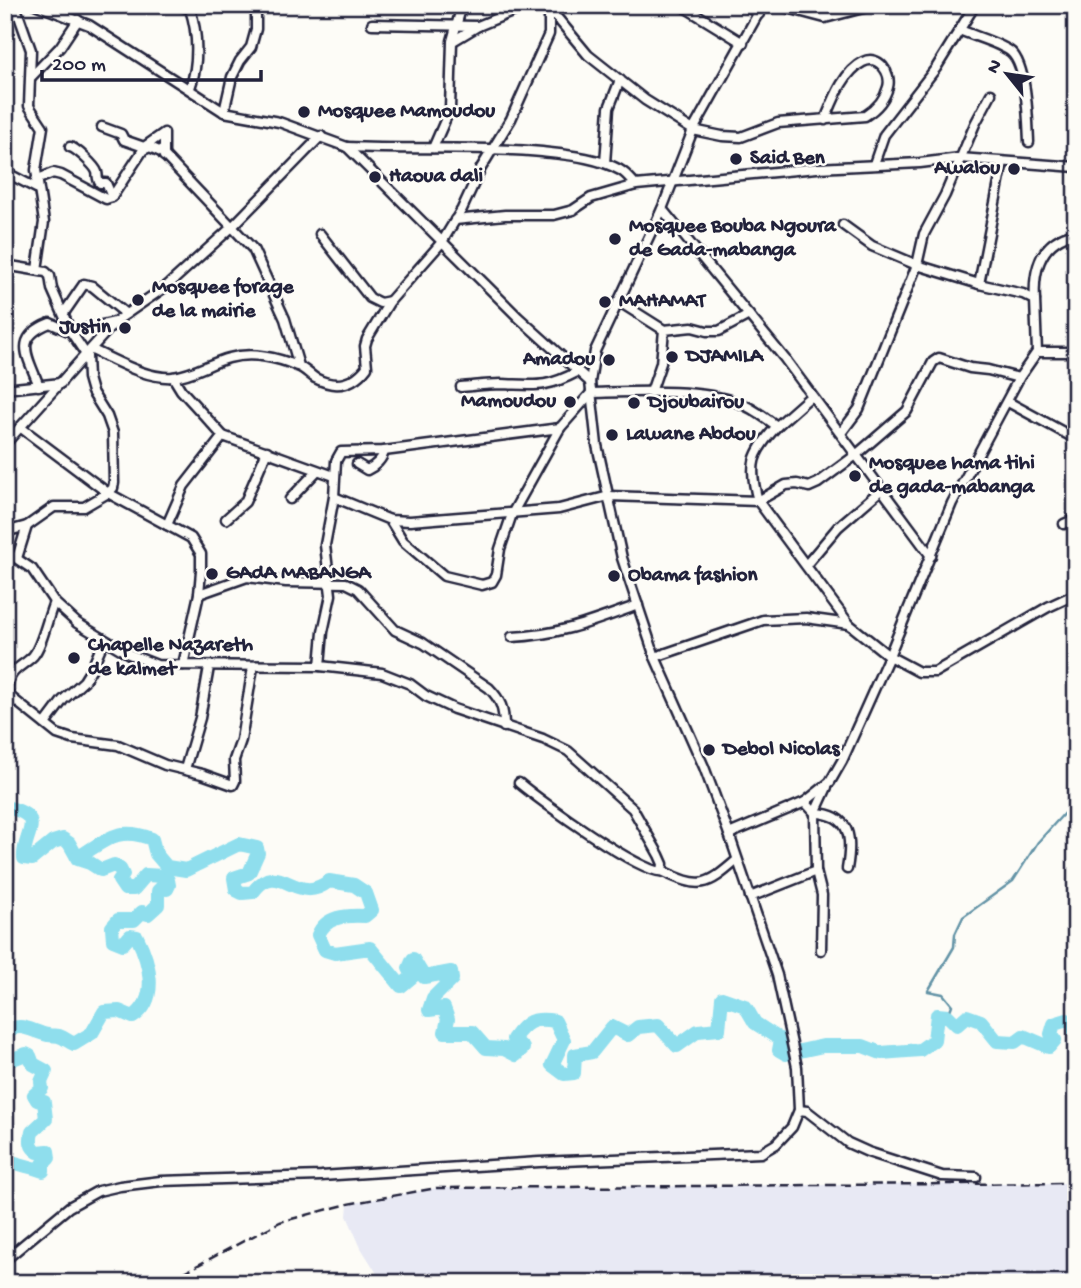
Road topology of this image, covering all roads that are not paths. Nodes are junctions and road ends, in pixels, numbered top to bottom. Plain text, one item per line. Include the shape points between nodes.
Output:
1 (15, 5) edge
2 (37, 5) edge
3 (178, 5) edge
4 (256, 5) edge
5 (462, 5) edge
6 (529, 5) edge
7 (681, 5) edge
8 (745, 5) edge
9 (763, 5) edge
10 (776, 5) edge
11 (875, 5) edge
12 (975, 5) edge
13 (548, 6) edge
14 (758, 14) junction
15 (78, 20) junction
16 (372, 24) dead end
17 (457, 24) junction
18 (478, 26) junction
19 (960, 30) junction
20 (452, 41) junction
21 (743, 43) junction
22 (31, 77) junction
23 (620, 80) junction
24 (190, 88) junction
25 (990, 94) dead end
26 (224, 112) junction
27 (825, 120) junction
28 (102, 127) dead end
29 (693, 130) junction
30 (321, 136) junction
31 (1029, 142) dead end
32 (70, 146) dead end
33 (347, 147) junction
34 (433, 148) junction
35 (495, 148) junction
36 (164, 156) junction
37 (960, 158) junction
38 (1003, 162) junction
39 (605, 163) junction
40 (874, 164) junction
41 (1076, 167) edge
42 (5, 172) edge
43 (37, 182) junction
44 (673, 182) junction
45 (636, 185) junction
46 (112, 198) junction
47 (662, 209) junction
48 (456, 220) junction
49 (843, 225) dead end
50 (232, 227) junction
51 (320, 233) dead end
52 (442, 242) junction
53 (1076, 248) edge
54 (5, 265) edge
55 (916, 265) junction
56 (37, 270) junction
57 (979, 284) junction
58 (1035, 300) junction
59 (390, 301) junction
60 (618, 301) junction
61 (64, 313) junction
62 (126, 314) junction
63 (749, 315) junction
64 (116, 321) junction
65 (664, 330) junction
66 (71, 332) junction
67 (1037, 352) junction
68 (1075, 352) edge
69 (90, 353) junction
70 (299, 366) junction
71 (577, 372) junction
72 (173, 377) junction
73 (1019, 378) junction
74 (590, 382) junction
75 (61, 383) junction
76 (39, 386) junction
77 (461, 387) dead end
78 (5, 389) edge
79 (651, 392) junction
80 (591, 393) junction
81 (811, 396) junction
82 (1008, 402) junction
83 (777, 426) junction
84 (20, 427) junction
85 (560, 428) junction
86 (841, 433) junction
87 (223, 436) junction
88 (1076, 439) edge
89 (5, 444) edge
90 (267, 451) junction
91 (384, 451) junction
92 (856, 454) junction
93 (357, 464) dead end
94 (317, 471) junction
95 (334, 476) junction
96 (882, 489) junction
97 (108, 494) junction
98 (608, 496) junction
99 (334, 497) junction
100 (290, 499) dead end
101 (758, 501) junction
102 (512, 514) junction
103 (226, 519) dead end
104 (1076, 519) edge
105 (390, 520) junction
106 (1064, 524) dead end
107 (167, 525) junction
108 (27, 526) junction
109 (5, 532) edge
110 (5, 551) edge
111 (930, 556) junction
112 (17, 558) junction
113 (806, 565) junction
114 (330, 583) junction
115 (199, 594) junction
116 (1076, 594) edge
117 (54, 602) junction
118 (638, 605) junction
119 (849, 624) junction
120 (512, 637) dead end
121 (104, 640) junction
122 (889, 656) junction
123 (655, 657) junction
124 (183, 665) junction
125 (320, 666) junction
126 (209, 667) junction
127 (253, 667) junction
128 (45, 724) junction
129 (504, 727) junction
130 (185, 769) junction
131 (830, 782) junction
132 (519, 783) dead end
133 (805, 802) junction
134 (815, 813) junction
135 (729, 834) junction
136 (737, 860) junction
137 (846, 869) dead end
138 (662, 871) junction
139 (816, 872) junction
140 (750, 897) junction
141 (821, 950) dead end
142 (799, 1110) junction
143 (976, 1177) dead end
144 (5, 1261) edge

1 - 22 street via 31,50
2 - 15 street
3 - 24 street via 190,9 195,22 195,76
4 - 26 street via 251,47 232,77
5 - 17 street
6 - 18 street
7 - 21 street
8 - 14 street
9 - 14 street
10 - 11 street via 825,19
12 - 19 street
13 - 23 street via 588,55
13 - 35 street via 549,34
14 - 21 street
15 - 22 street
15 - 24 street
16 - 17 street
17 - 18 street
17 - 20 street
18 - 20 street
19 - 31 street via 1010,50 1016,58 1026,85
19 - 40 street via 884,135
20 - 34 street via 450,109
21 - 29 street
22 - 43 street via 29,106 43,127
23 - 29 street
23 - 39 street via 609,108
24 - 26 street
25 - 37 street
26 - 30 street via 279,122
27 - 27 street via 865,117 875,109 888,85 883,66 871,60 855,69
27 - 29 street via 778,123 741,137
28 - 36 street via 144,147 164,133
29 - 44 street
30 - 33 street
30 - 50 street
32 - 46 street via 95,169 96,179 106,183
33 - 34 street
33 - 52 street
34 - 35 street
35 - 39 street
35 - 48 street
36 - 46 street via 150,147 143,150
36 - 50 street
37 - 38 street
37 - 40 street
37 - 55 street via 924,234
38 - 41 street
38 - 57 street
39 - 45 street
40 - 44 street
42 - 43 street via 26,183
43 - 46 street via 61,174
43 - 56 street via 44,222
44 - 45 street
44 - 47 street
45 - 48 street via 591,198 565,213
47 - 60 street
47 - 63 street
48 - 52 street
49 - 55 street via 872,246
50 - 62 street via 168,285
50 - 70 street via 253,249 285,319
51 - 59 street via 370,298
52 - 59 street
52 - 71 street
53 - 58 street via 1071,234 1050,244 1034,279
54 - 56 street
55 - 57 street
55 - 86 street via 859,409
56 - 61 street via 50,276
57 - 58 street
58 - 67 street
59 - 70 street via 366,339 367,367 358,379 331,383
60 - 65 street
60 - 74 street via 595,351
61 - 62 street via 84,284
61 - 66 street
62 - 64 street
63 - 65 street via 719,331 692,327
63 - 81 street
64 - 66 street
64 - 69 street
65 - 79 street via 664,350
66 - 69 street
66 - 76 street via 50,323 27,337 25,347
67 - 68 street
67 - 73 street
69 - 72 street via 150,374
69 - 75 street
69 - 97 street via 92,392 113,433 114,483
70 - 72 street via 256,355 230,358
71 - 74 street
71 - 77 street via 535,386
72 - 87 street
73 - 82 street
73 - 92 street via 939,358 907,411
74 - 80 street
75 - 76 street
75 - 84 street
76 - 78 street
79 - 80 street
79 - 83 street via 726,399 743,404
80 - 85 street
80 - 98 street
81 - 83 street
81 - 86 street
82 - 88 street
82 - 111 street via 952,503
83 - 101 street via 760,444 752,462
84 - 89 street
84 - 97 street
85 - 91 street
85 - 102 street
86 - 92 street
87 - 90 street
87 - 107 street via 184,486
90 - 94 street
90 - 103 street via 245,502
91 - 93 street via 370,469
91 - 95 street via 341,452
92 - 96 street
92 - 101 street via 818,483 786,485
94 - 95 street
94 - 100 street
95 - 99 street
96 - 111 street
96 - 113 street via 838,527
97 - 107 street
97 - 108 street via 84,507 54,507
98 - 101 street
98 - 102 street via 559,509
98 - 118 street
99 - 105 street
99 - 114 street via 325,545
101 - 113 street
102 - 105 street
102 - 105 street via 496,575 482,585 444,576 403,541
104 - 106 street
107 - 115 street via 191,538 201,554
108 - 109 street
108 - 112 street
110 - 112 street
111 - 122 street
112 - 117 street via 32,569
113 - 119 street
114 - 115 street via 247,578
114 - 125 street
114 - 129 street via 358,589 395,630 423,643 489,688 504,709
115 - 124 street
116 - 122 street via 935,672 919,672
117 - 121 street
117 - 128 street via 35,654 21,663 7,685 12,698
118 - 120 street via 542,636
118 - 123 street
119 - 122 street
119 - 123 street via 806,618 763,620
121 - 124 street via 157,665
121 - 128 street via 84,681
122 - 131 street
123 - 135 street
124 - 126 street
125 - 127 street
125 - 129 street via 382,673 454,709
126 - 127 street
126 - 130 street
127 - 130 street via 234,760 235,784
128 - 130 street via 72,739 118,745
129 - 138 street via 568,751 633,809 659,855
131 - 133 street
131 - 134 street
132 - 138 street via 554,812 620,853 655,872
133 - 134 street
133 - 135 street
134 - 137 street via 841,820 848,832
134 - 139 street
135 - 136 street
136 - 138 street via 705,883 687,883
136 - 140 street
139 - 140 street
139 - 141 street via 822,895
140 - 142 street via 777,975 794,1053
142 - 143 street via 868,1152 942,1176
142 - 144 street via 792,1127 761,1153 120,1186 98,1191 69,1208

